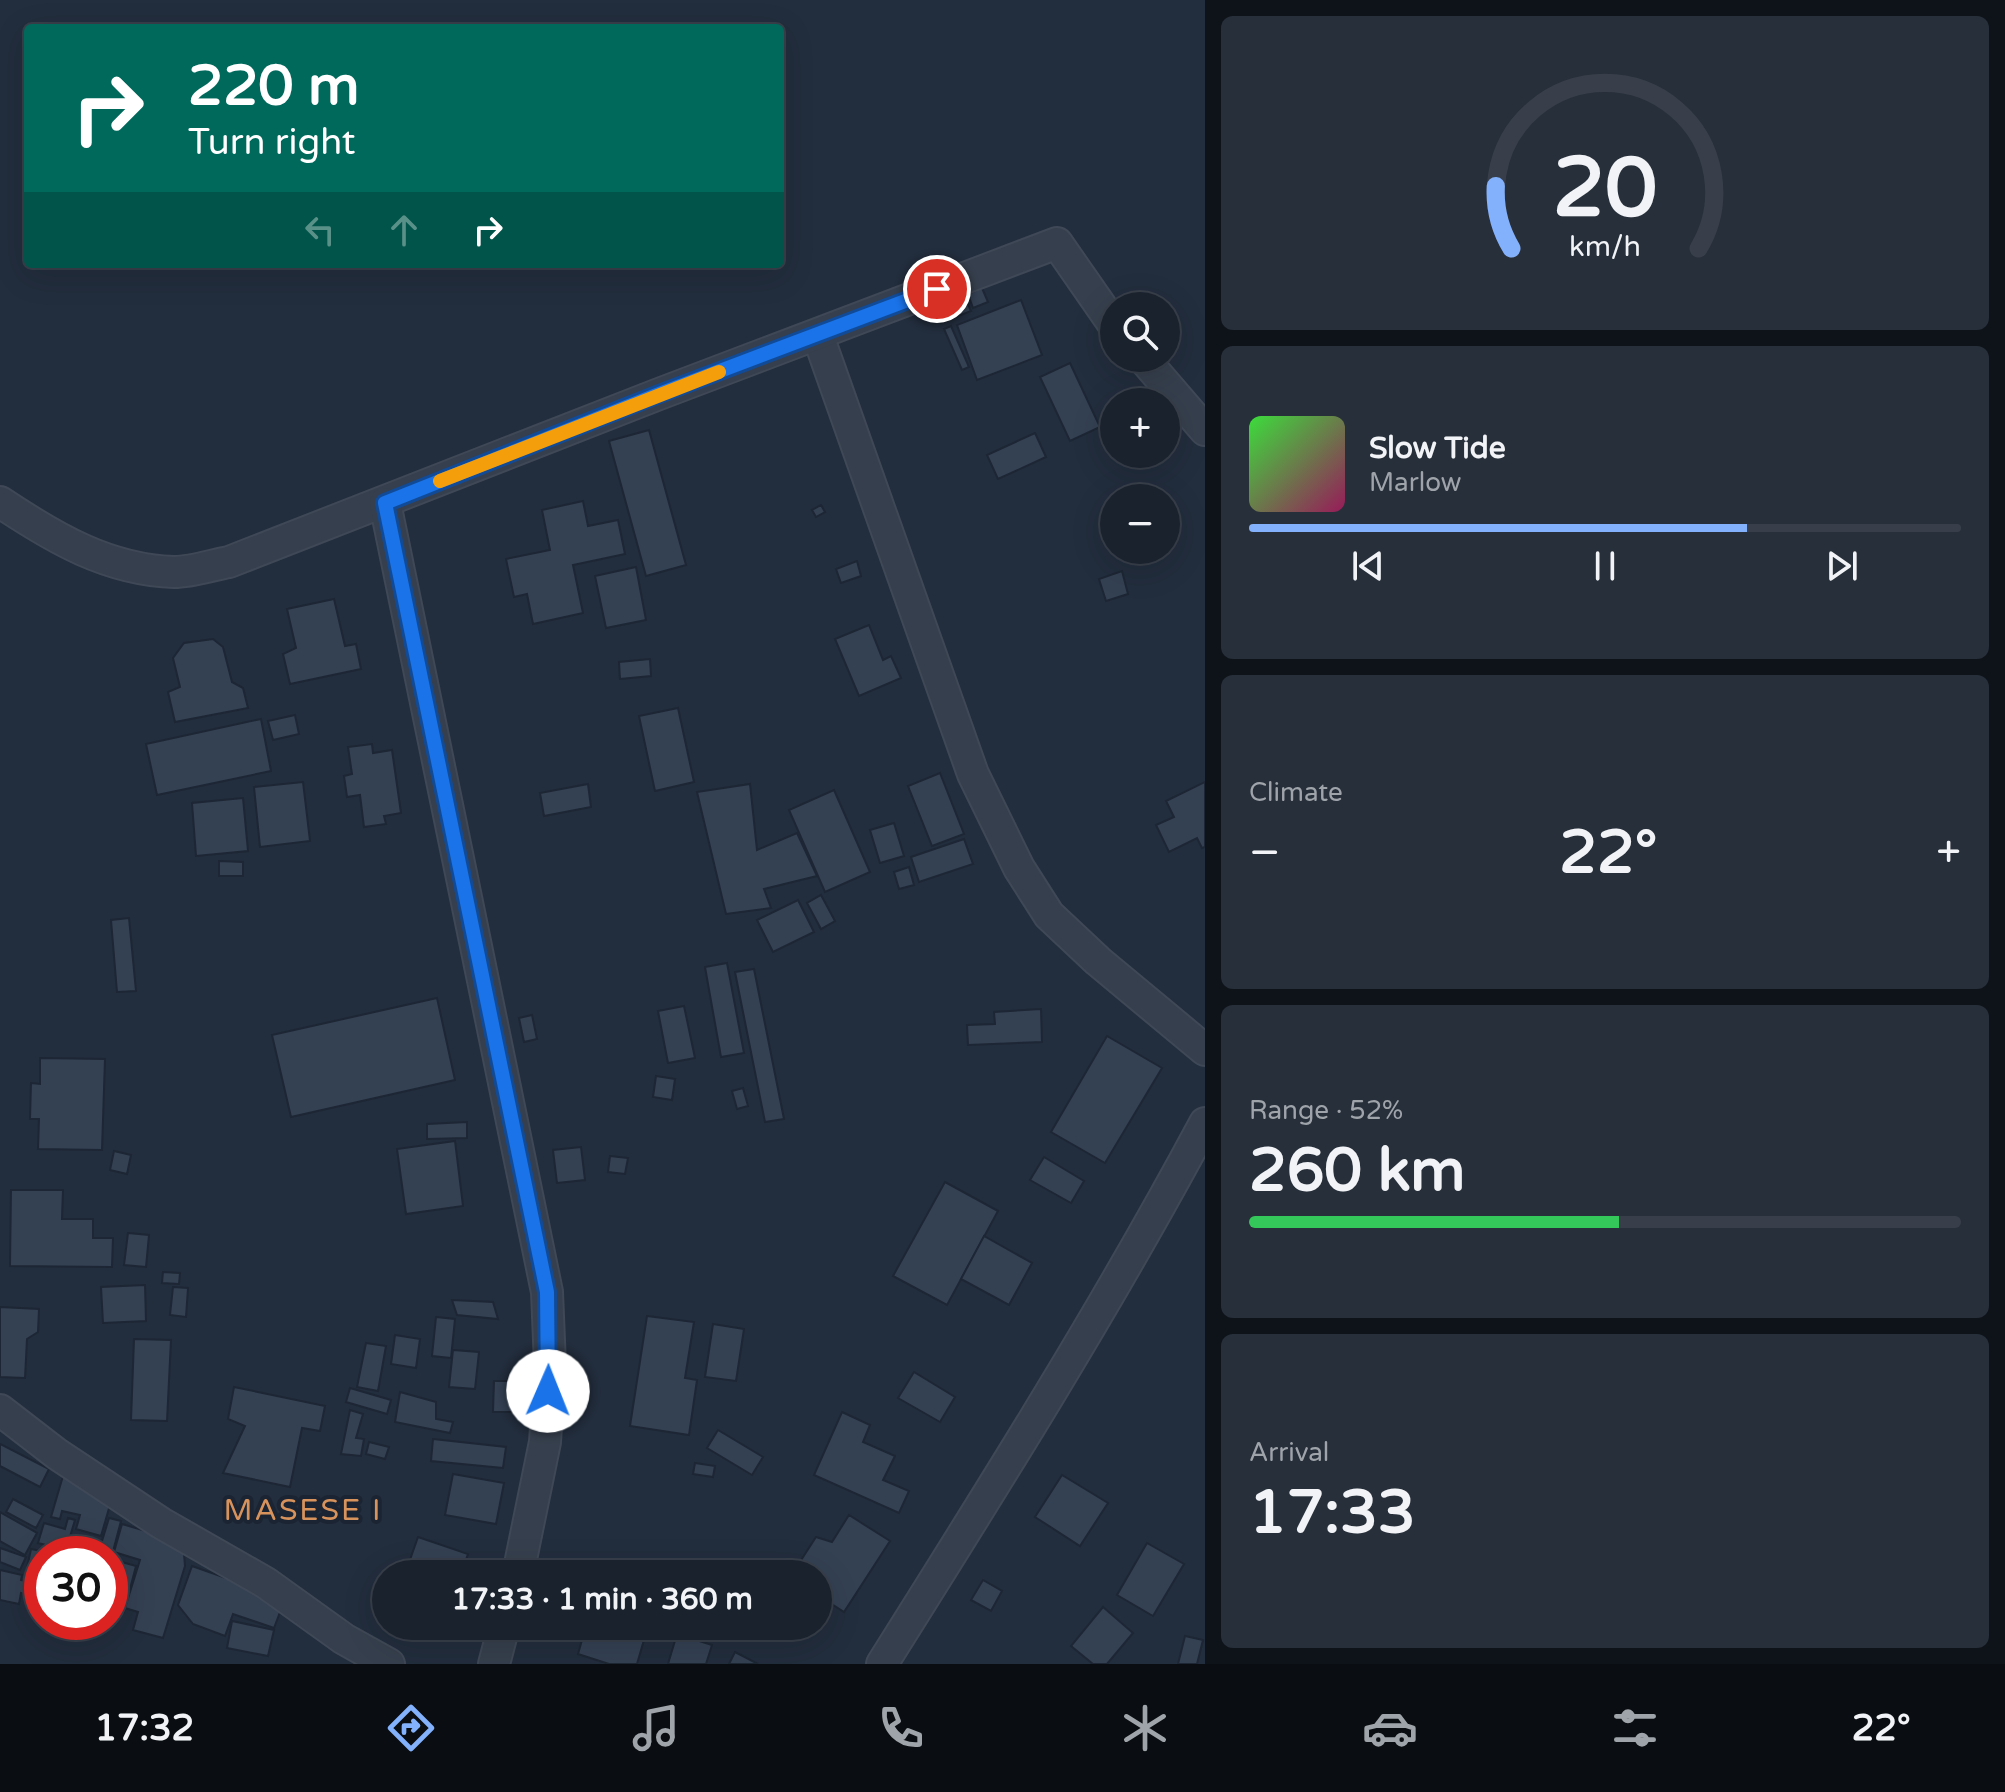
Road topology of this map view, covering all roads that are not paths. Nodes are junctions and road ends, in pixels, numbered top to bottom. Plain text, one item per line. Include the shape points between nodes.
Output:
1 (1100, 305) edge
2 (818, 336) junction
3 (1155, 372) edge
4 (1205, 430) edge
5 (0, 502) edge
6 (385, 503) junction
7 (1205, 1050) edge
8 (1205, 1123) edge
9 (0, 1410) edge
10 (521, 1560) edge
11 (500, 1640) edge
12 (389, 1664) edge
13 (494, 1664) edge
14 (882, 1664) edge

1 - 2 street via 1057,243
2 - 6 street
2 - 7 street via 973,774 1019,868 1049,915
3 - 4 street
5 - 6 street via 57,539 118,565 177,572 229,562
6 - 10 street via 547,1292 545,1442
8 - 14 street via 1002,1473
9 - 12 street via 161,1523 266,1583
11 - 13 street

